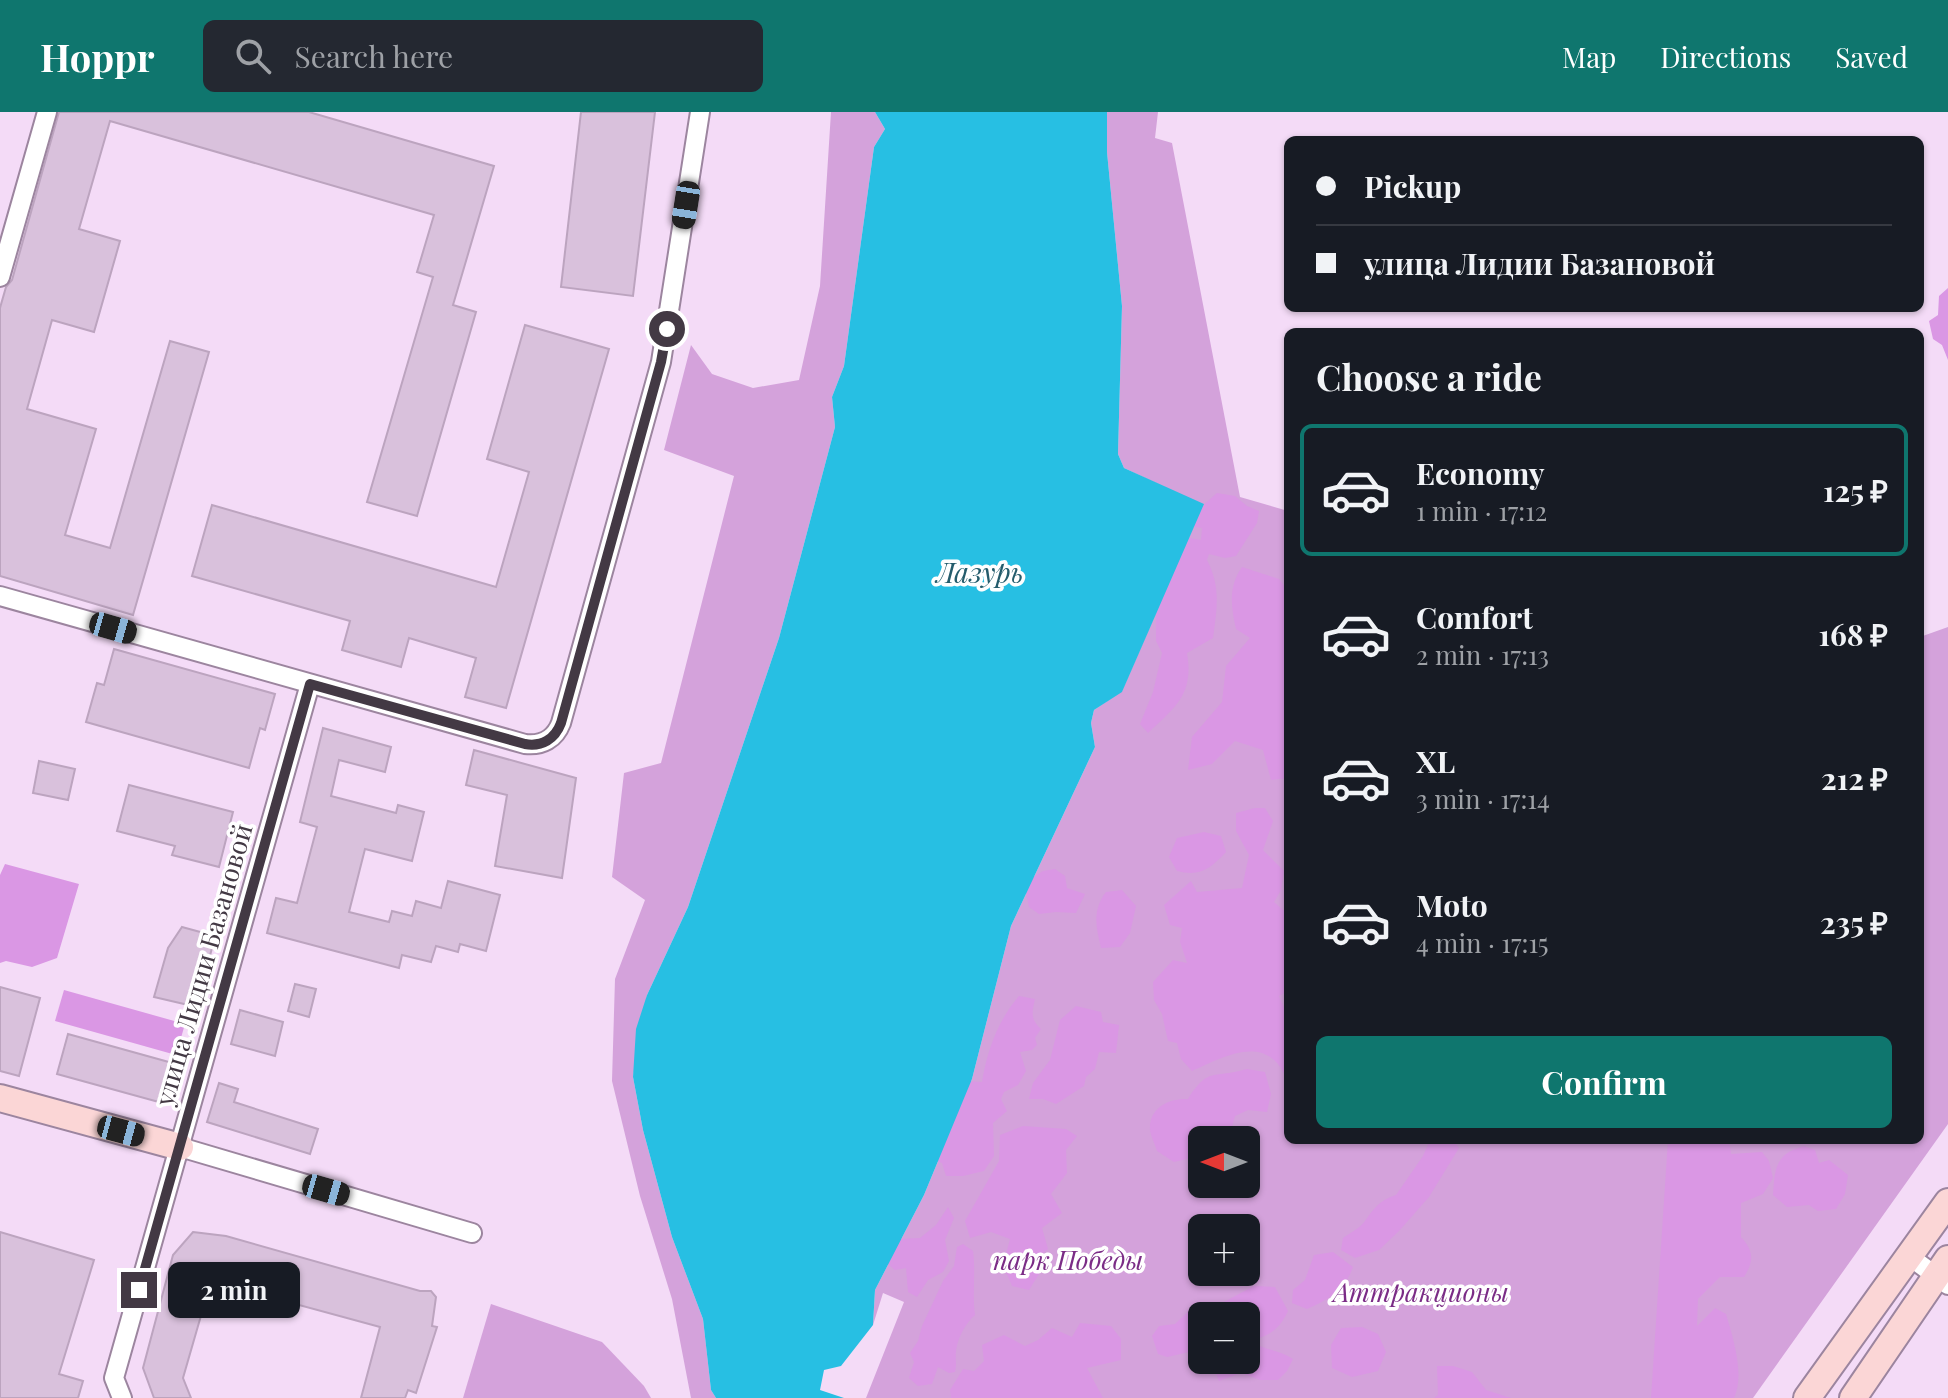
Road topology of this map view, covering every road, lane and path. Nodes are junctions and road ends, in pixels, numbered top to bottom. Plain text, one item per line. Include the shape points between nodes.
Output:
1 (47, 112) edge
2 (700, 112) edge
3 (0, 277) edge
4 (0, 596) edge
5 (310, 684) junction
6 (0, 1098) edge
7 (180, 1147) junction
8 (1948, 1202) edge
9 (472, 1233) dead end
10 (1909, 1256) junction
11 (1944, 1273) edge
12 (122, 1398) edge
13 (1807, 1398) edge
14 (1853, 1398) edge

1 - 3 street
2 - 5 street via 661,362 555,734 541,744 525,744
4 - 5 street
5 - 7 street, улица Лидии Базановой
6 - 7 main road
7 - 9 street
7 - 12 street, улица Лидии Базановой via 114,1378
8 - 10 main road
10 - 11 street
10 - 13 main road
11 - 14 main road

